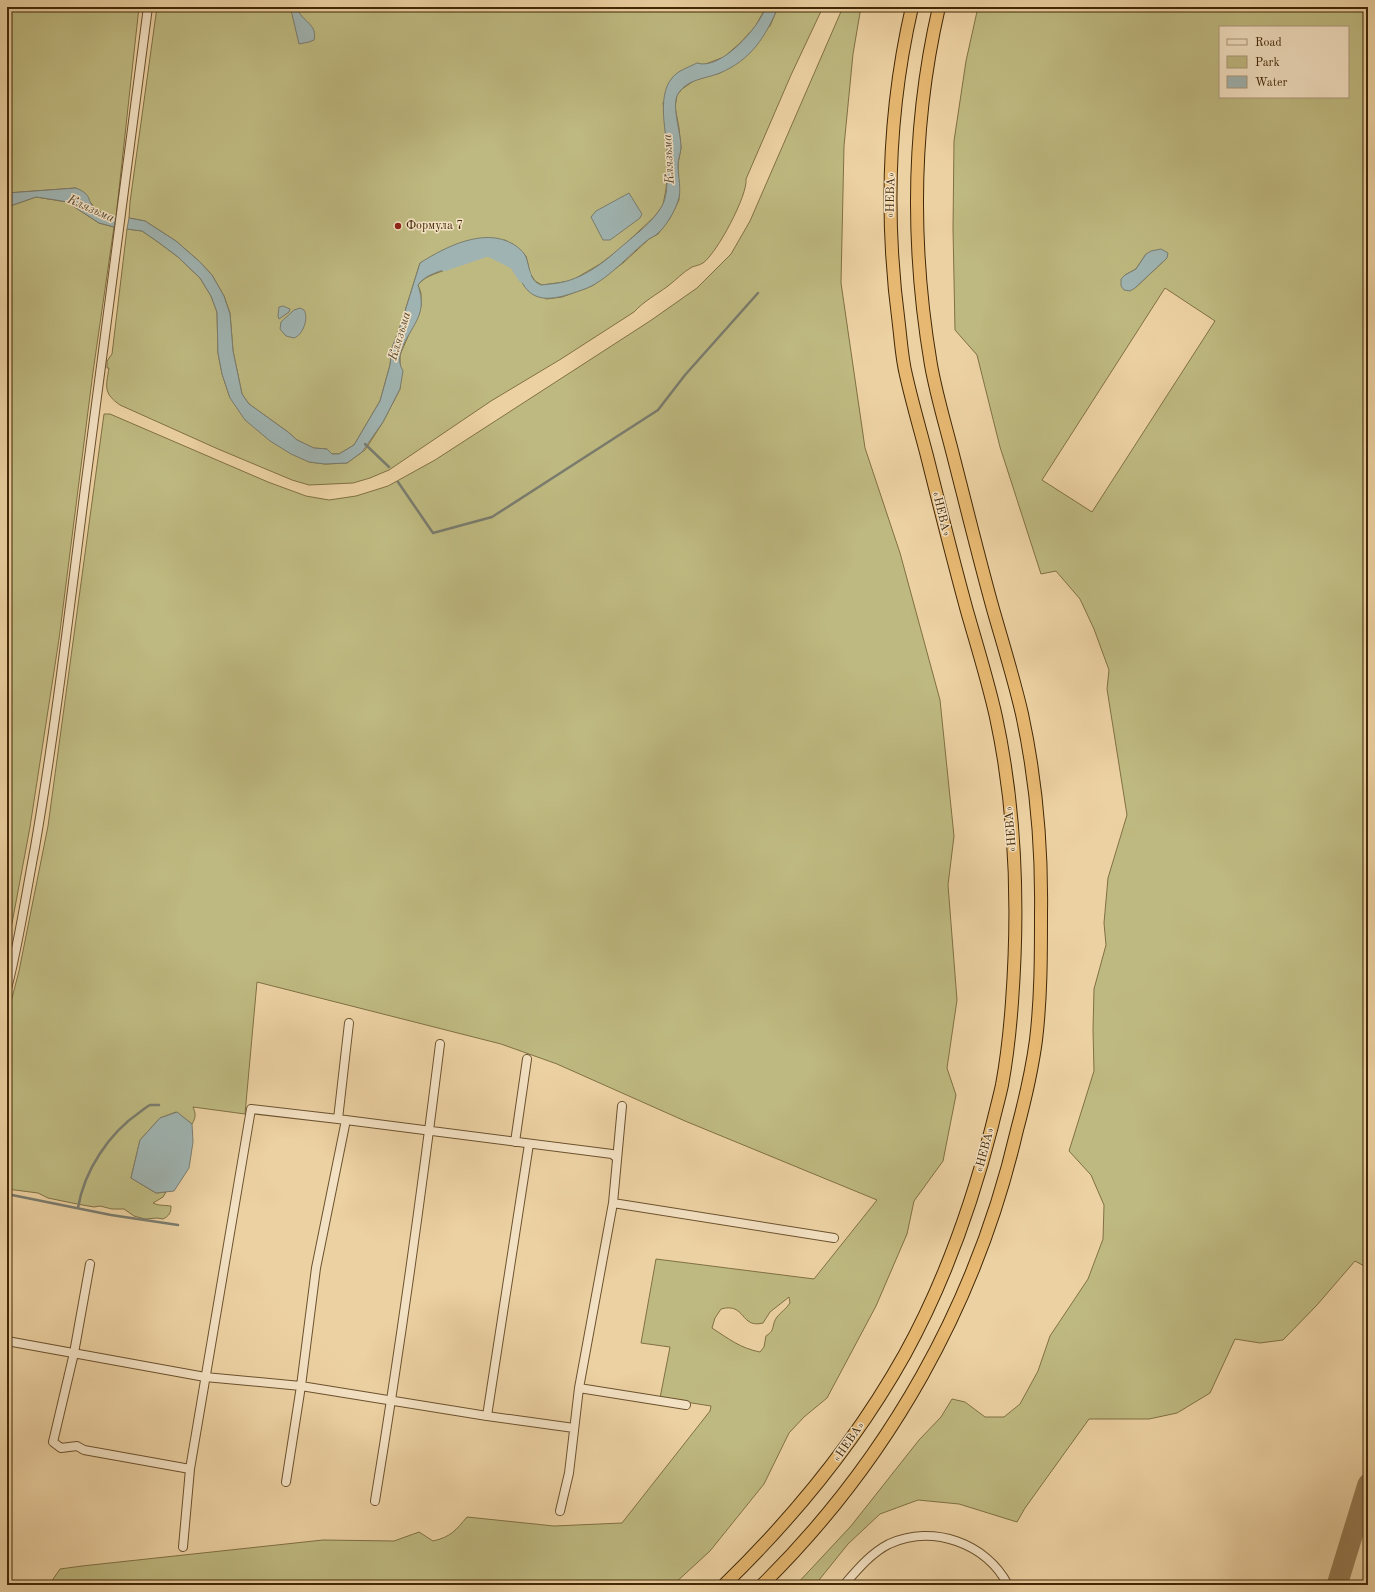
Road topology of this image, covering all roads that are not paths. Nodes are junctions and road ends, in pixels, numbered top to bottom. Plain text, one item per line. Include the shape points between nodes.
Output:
1 (148, 7) edge
2 (912, 7) edge
3 (939, 7) edge
4 (7, 989) edge
5 (349, 1023) dead end
6 (440, 1044) dead end
7 (527, 1059) dead end
8 (622, 1106) dead end
9 (342, 1119) junction
10 (429, 1131) junction
11 (515, 1142) junction
12 (529, 1144) junction
13 (616, 1158) junction
14 (613, 1203) junction
15 (834, 1238) dead end
16 (90, 1264) dead end
17 (7, 1341) edge
18 (74, 1353) junction
19 (205, 1377) junction
20 (301, 1386) junction
21 (579, 1388) junction
22 (392, 1401) junction
23 (686, 1405) dead end
24 (487, 1416) junction
25 (574, 1428) junction
26 (190, 1469) junction
27 (286, 1482) dead end
28 (375, 1501) dead end
29 (560, 1512) dead end
30 (182, 1547) dead end
31 (724, 1585) edge
32 (762, 1585) edge
33 (844, 1585) edge
34 (1008, 1585) edge

1 - 4 street via 45,783 24,909
2 - 31 highway, «НЕВА» via 905,35 894,113 890,201 894,289 905,371 996,716 1009,796 1015,873 1015,963 1010,1033 1002,1085 984,1158 940,1281 906,1352 872,1409 824,1476 764,1547
3 - 32 highway via 921,116 917,206 921,288 931,368 1022,714 1035,794 1042,875 1041,969 1036,1040 1009,1167 991,1224 964,1293 930,1363 894,1424 846,1491
5 - 9 street
6 - 10 street
7 - 11 street
8 - 13 street
9 - 10 street
9 - 19 street via 250,1110
9 - 20 street via 316,1268
10 - 11 street
10 - 22 street
11 - 12 street
12 - 13 street via 612,1154
12 - 24 street
13 - 14 street
14 - 15 street
14 - 21 street
16 - 18 street
17 - 18 street
18 - 19 street
18 - 26 street via 53,1442 61,1448 77,1446 84,1450
19 - 20 street
19 - 26 street
20 - 22 street
20 - 27 street
21 - 23 street
21 - 25 street
22 - 24 street
22 - 28 street
24 - 25 street
25 - 29 street via 569,1473
26 - 30 street
33 - 34 street via 880,1550 899,1540 926,1536 951,1539 972,1548 992,1562

